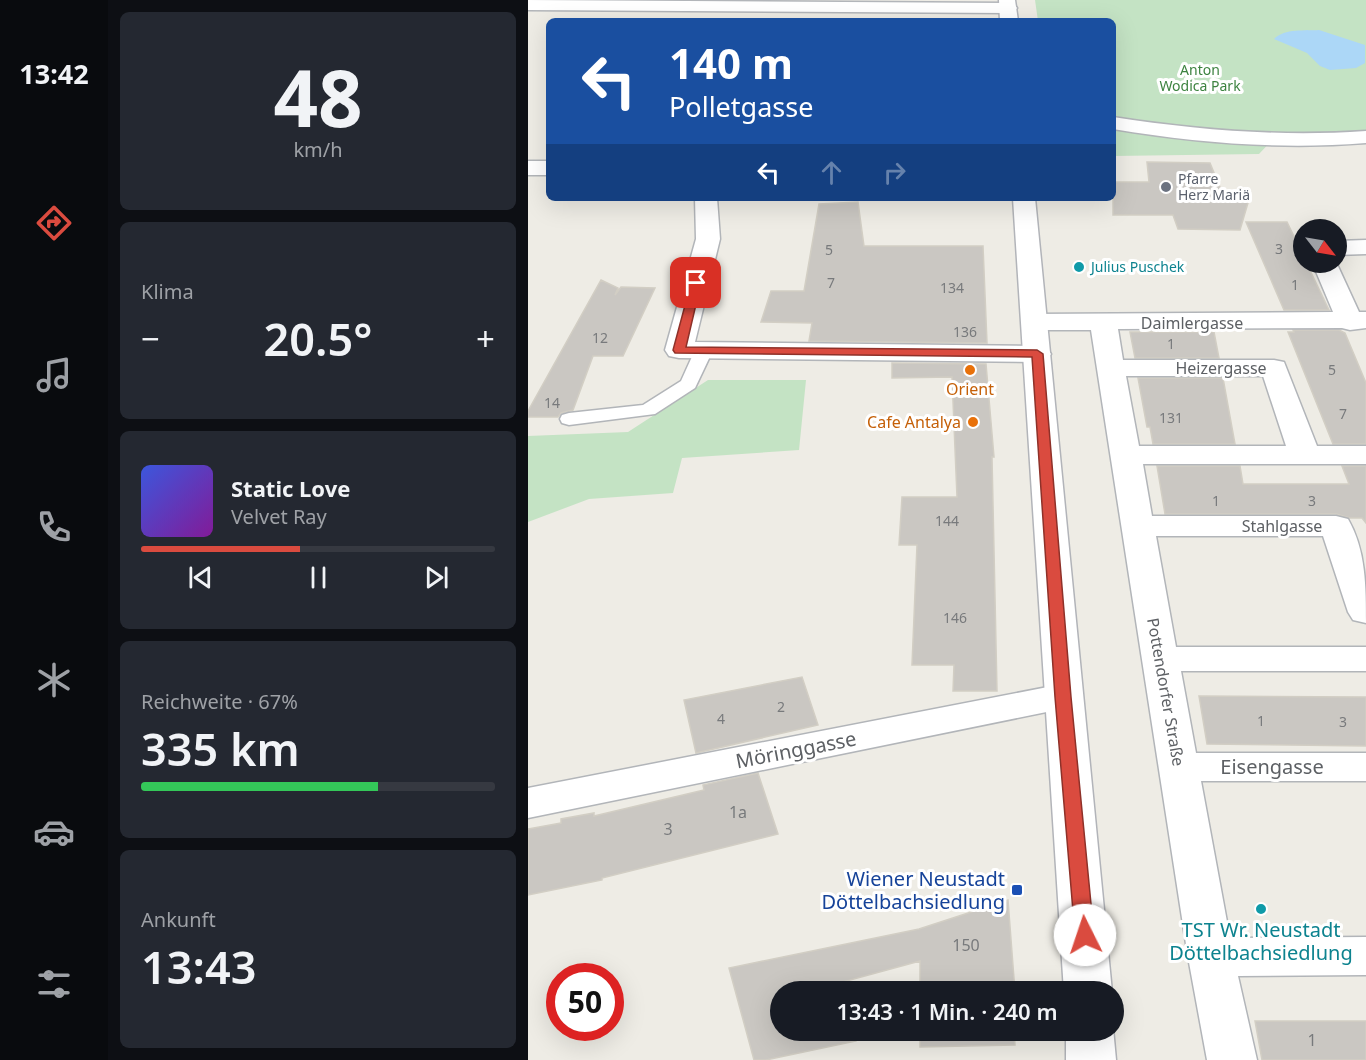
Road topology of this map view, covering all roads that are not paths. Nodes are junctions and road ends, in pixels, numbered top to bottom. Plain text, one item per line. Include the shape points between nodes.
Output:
1 (528, 5) edge
2 (1008, 10) edge
3 (620, 13) edge
4 (1116, 123) edge
5 (1366, 137) edge
6 (528, 168) edge
7 (546, 168) edge
8 (706, 201) edge
9 (1024, 201) edge
10 (1366, 247) edge
11 (1347, 248) edge
12 (1330, 273) edge
13 (1358, 321) edge
14 (1103, 323) junction
15 (1036, 338) junction
16 (704, 350) junction
17 (1110, 368) junction
18 (569, 419) dead end
19 (1125, 455) junction
20 (1366, 455) edge
21 (1305, 456) junction
22 (1137, 526) junction
23 (1366, 612) edge
24 (1160, 659) junction
25 (1366, 659) edge
26 (1063, 697) junction
27 (1366, 767) edge
28 (1179, 768) junction
29 (528, 803) edge
30 (1366, 956) edge
31 (1211, 957) junction
32 (1087, 981) edge
33 (1090, 1041) edge
34 (1091, 1060) edge
35 (1232, 1060) edge

1 - 3 street
2 - 3 street
4 - 5 street via 1265,138
6 - 7 street
8 - 16 street, Daimlergasse via 708,239 679,350
9 - 15 street
10 - 11 street
12 - 13 street, Daimlergasse
13 - 14 street, Daimlergasse
14 - 15 street, Daimlergasse
14 - 17 street, Pottendorfer Straße
15 - 16 street, Daimlergasse
15 - 26 street
16 - 18 lane via 689,384 648,410
17 - 19 street, Pottendorfer Straße
17 - 21 street, Heizergasse via 1274,368
19 - 21 street
19 - 22 street, Pottendorfer Straße
20 - 21 street
22 - 23 street, Stahlgasse via 1336,526
22 - 24 street, Pottendorfer Straße
24 - 25 street
24 - 28 street, Pottendorfer Straße
26 - 29 street, Möringgasse
26 - 32 street
27 - 28 street, Eisengasse
28 - 31 street, Pottendorfer Straße
30 - 31 street
31 - 35 street, Pottendorfer Straße
33 - 34 street

